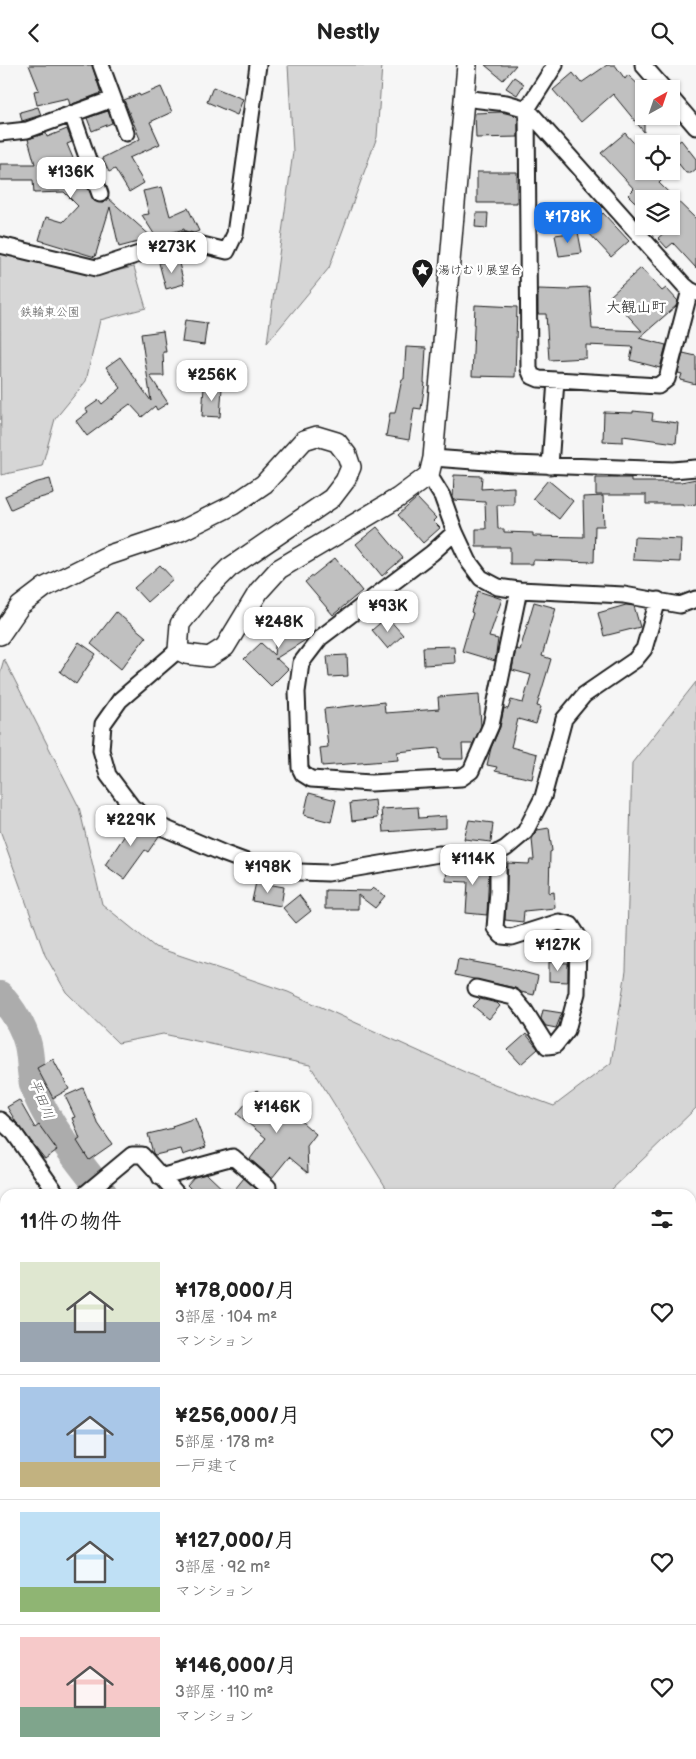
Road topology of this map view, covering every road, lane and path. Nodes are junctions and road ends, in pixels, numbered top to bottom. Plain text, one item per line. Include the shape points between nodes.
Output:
1 (101, 65) edge
2 (258, 65) edge
3 (467, 65) edge
4 (555, 65) edge
5 (644, 65) edge
6 (656, 80) edge
7 (463, 97) junction
8 (113, 99) junction
9 (680, 108) edge
10 (527, 109) junction
11 (72, 114) junction
12 (696, 127) edge
13 (0, 133) edge
14 (126, 133) dead end
15 (100, 194) dead end
16 (0, 245) edge
17 (693, 291) edge
18 (556, 380) junction
19 (550, 466) junction
20 (431, 467) junction
21 (696, 468) edge
22 (455, 532) junction
23 (519, 590) junction
24 (696, 599) edge
25 (658, 600) junction
26 (0, 635) edge
27 (178, 650) junction
28 (498, 852) junction
29 (476, 988) dead end
30 (0, 1120) edge
31 (160, 1177) junction
32 (268, 1187) dead end
33 (54, 1189) edge
34 (90, 1189) edge
35 (172, 1189) edge

1 - 8 street
2 - 16 street via 235,234 227,251 182,240 96,268
3 - 7 street
4 - 10 street
5 - 6 street
7 - 10 street
7 - 20 street
8 - 11 street
8 - 14 street
9 - 12 street
10 - 17 street
10 - 18 street via 529,369 532,376 539,379
11 - 13 street via 27,130
11 - 15 street
17 - 18 street via 667,379 658,387
18 - 19 street
19 - 20 street
19 - 21 street
20 - 22 street
20 - 27 street via 398,498 279,569 259,591 225,647 209,657
22 - 23 street via 469,562 481,578 498,587
22 - 23 street via 320,638 300,663 297,692 300,768 303,774 311,779 370,783 461,778 471,771 490,725
23 - 25 street via 624,595
24 - 25 street via 680,605
25 - 28 street via 644,649 634,660 584,695 564,719 543,797 525,832
26 - 27 street via 20,606 45,587 109,555 181,531 233,505 264,484 304,440 317,436 338,442 351,467 332,498 229,568 180,624
27 - 28 street via 120,700 103,724 100,750 108,775 132,807 157,825 271,871 328,873 439,854 490,857
28 - 29 street via 495,928 502,936 512,937 559,922 570,925 578,936 577,993 567,1030 555,1045 547,1045 513,997
30 - 33 street via 14,1133
31 - 32 street via 233,1157
31 - 34 street via 142,1155 132,1155
31 - 35 street

